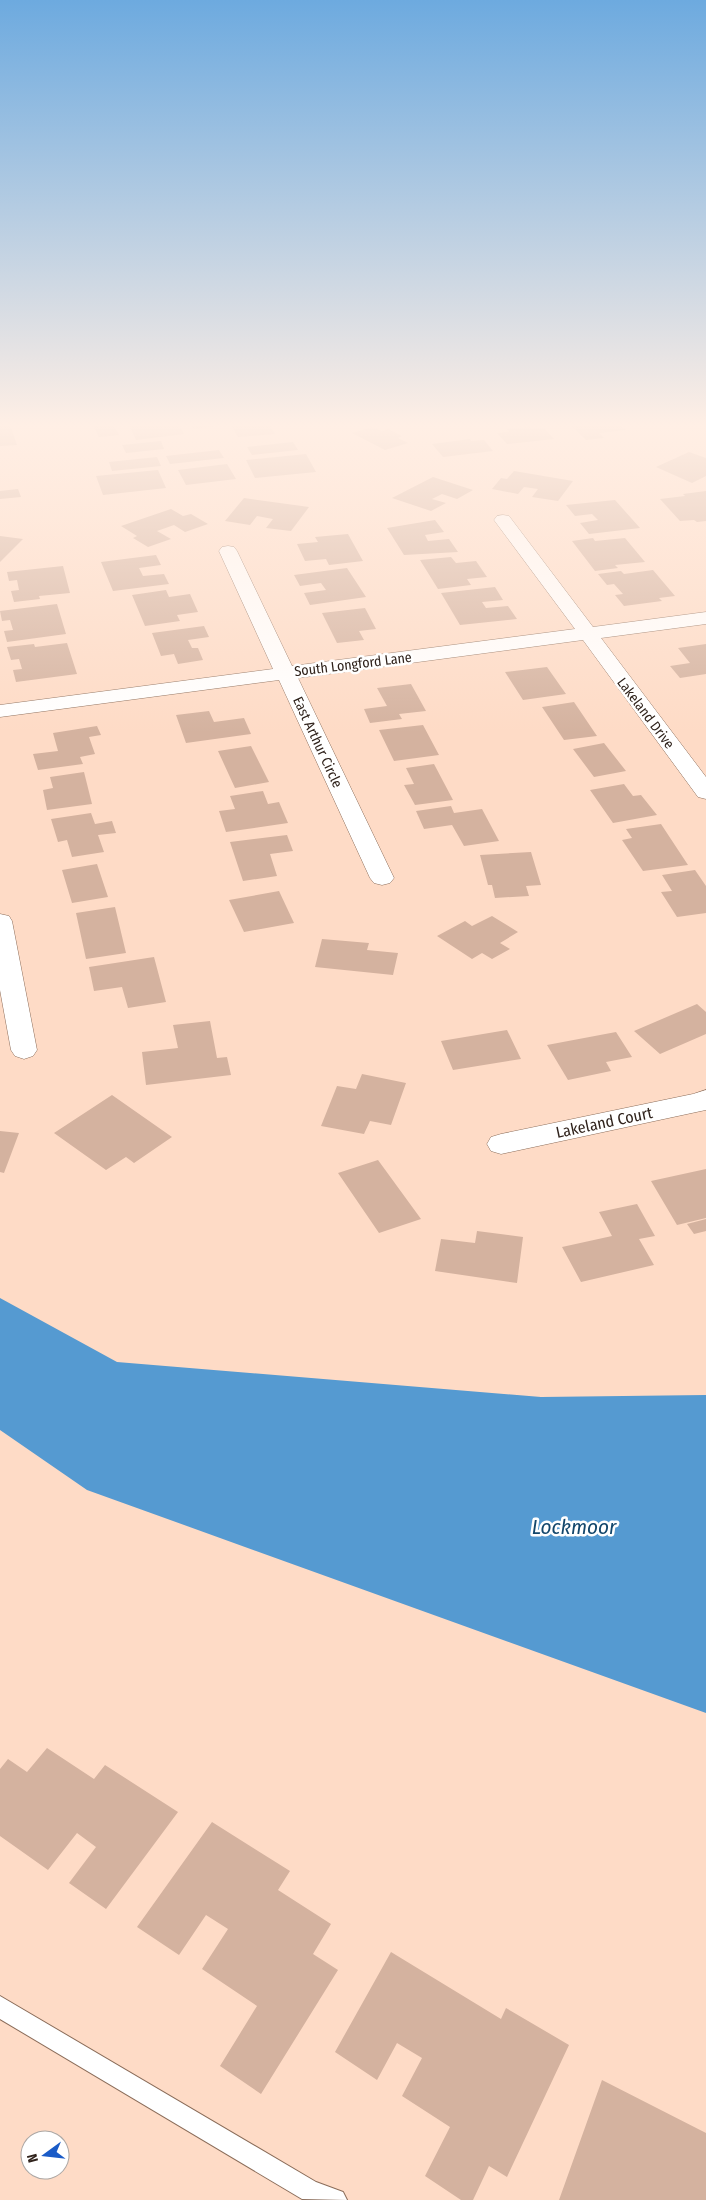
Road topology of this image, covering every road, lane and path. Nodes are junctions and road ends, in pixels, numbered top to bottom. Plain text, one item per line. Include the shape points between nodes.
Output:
1 (509, 528) edge
2 (228, 551) dead end
3 (706, 618) edge
4 (587, 634) junction
5 (285, 673) junction
6 (0, 711) edge
7 (706, 792) edge
8 (382, 878) dead end
9 (0, 921) edge
10 (24, 1050) dead end
11 (706, 1099) edge
12 (501, 1144) dead end
13 (0, 2007) edge
14 (335, 2200) edge

1 - 4 street, Lakeland Drive
2 - 5 street, East Arthur Circle
3 - 4 street, South Longford Lane
4 - 5 street, South Longford Lane
4 - 7 street, Lakeland Drive
5 - 6 street, South Longford Lane
5 - 8 street, East Arthur Circle
9 - 10 street
11 - 12 street, Lakeland Court
13 - 14 lane via 310,2191

